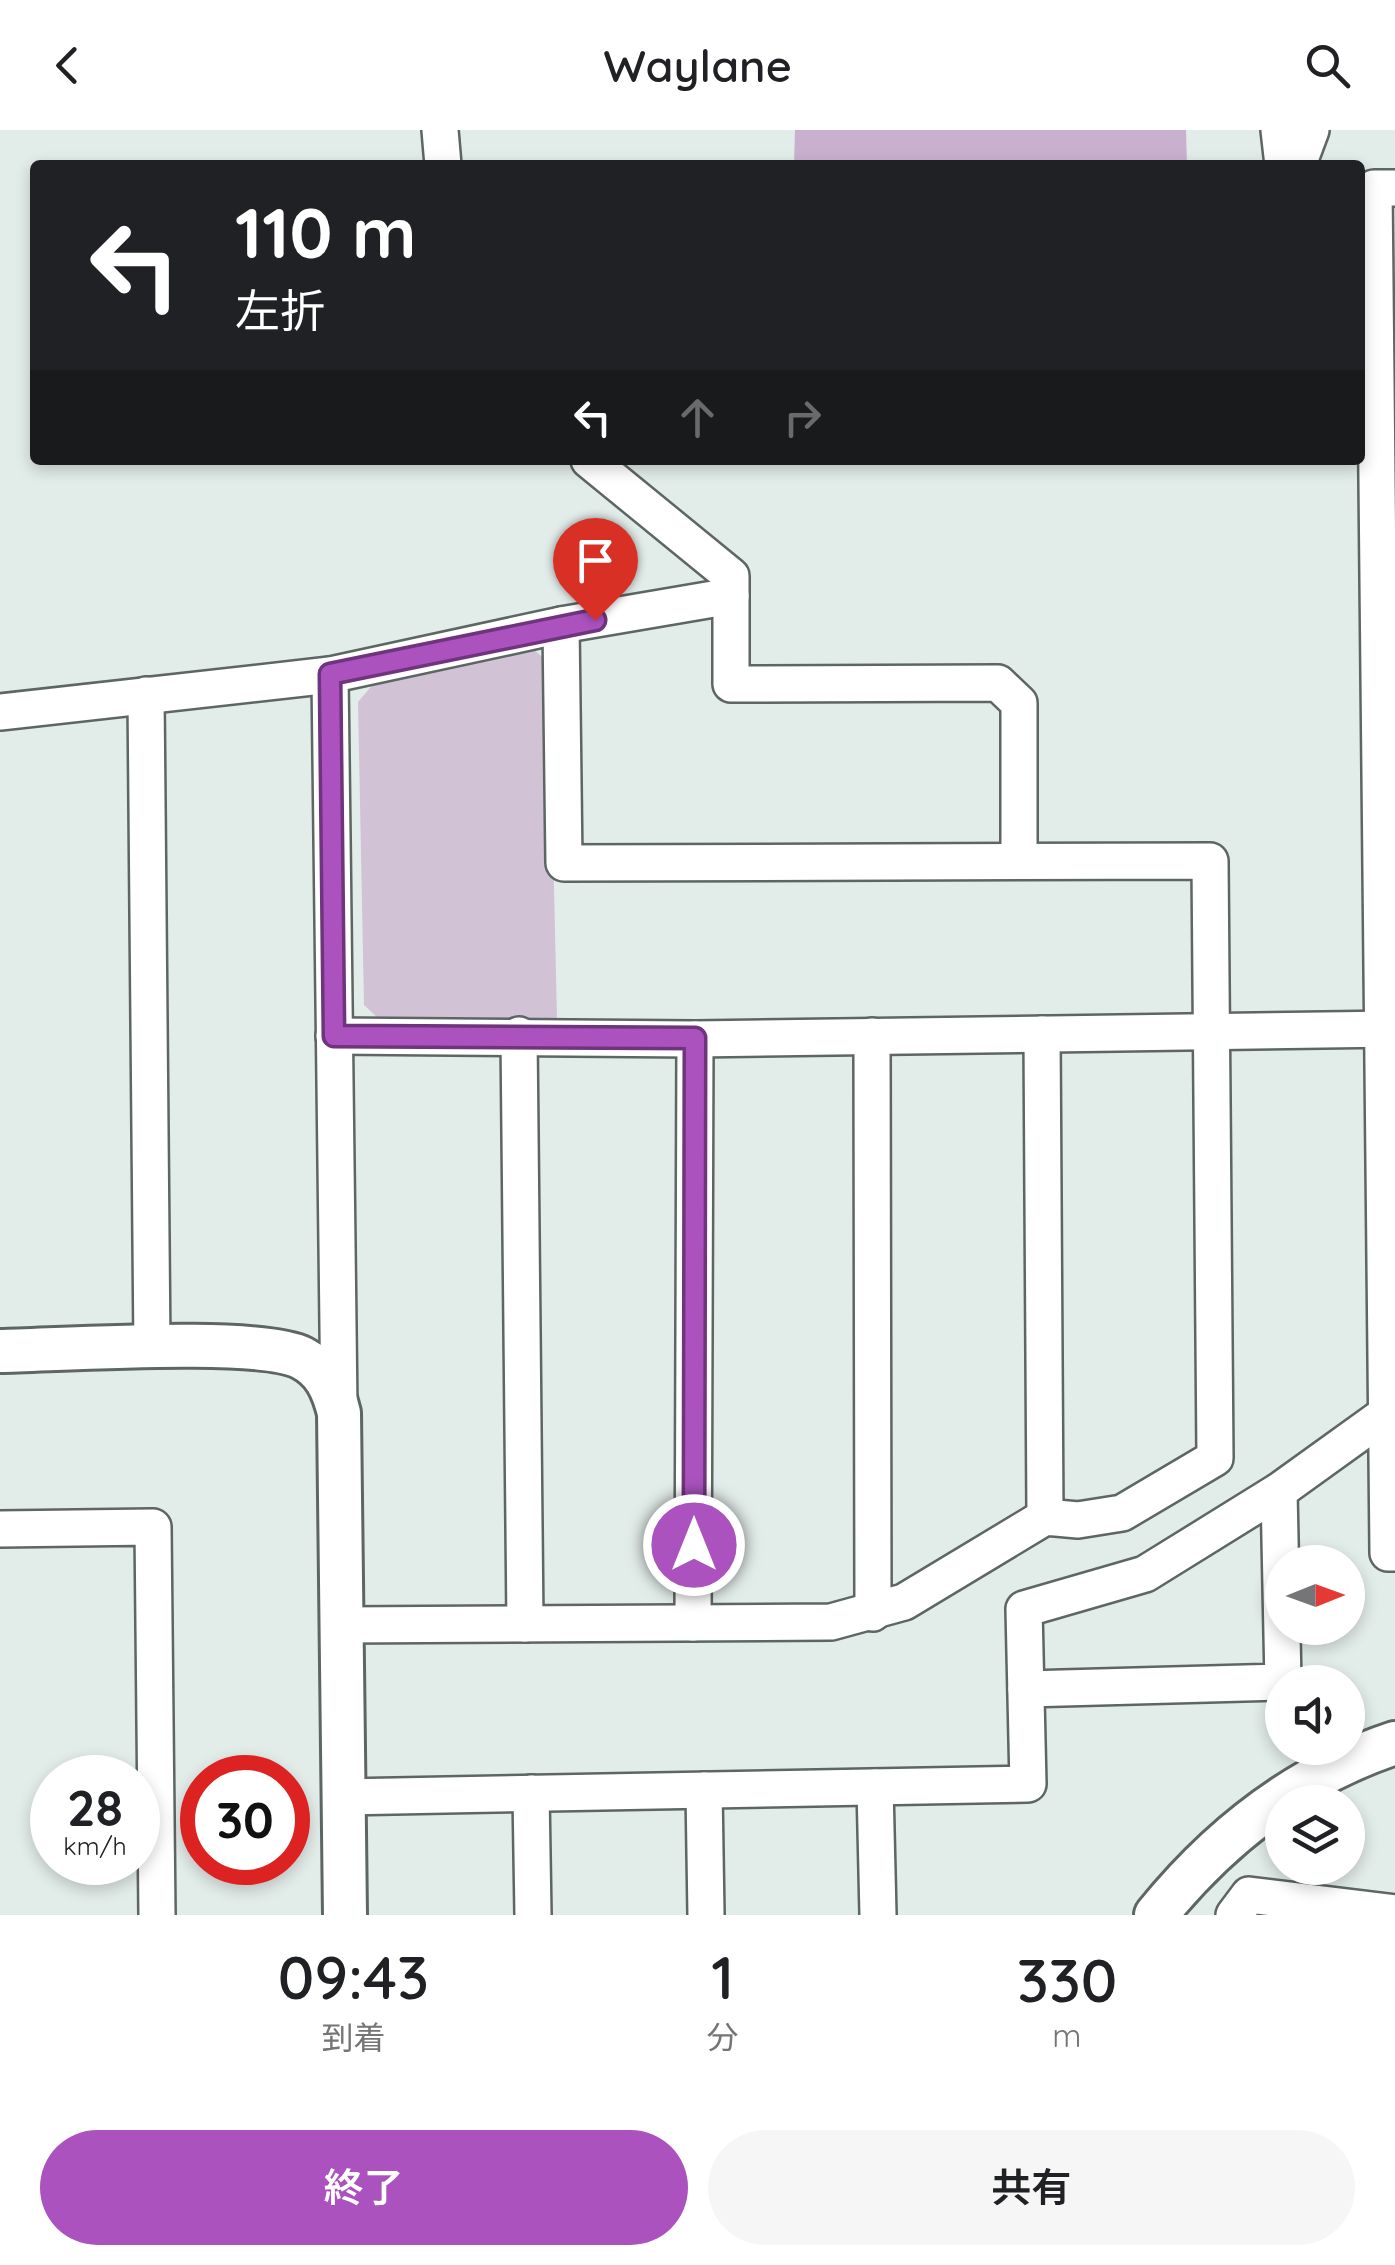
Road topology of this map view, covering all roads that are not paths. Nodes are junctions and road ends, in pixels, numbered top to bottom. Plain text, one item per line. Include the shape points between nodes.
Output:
1 (440, 130) edge
2 (1279, 130) edge
3 (1311, 130) edge
4 (443, 160) edge
5 (1282, 160) edge
6 (1300, 160) edge
7 (1395, 188) edge
8 (1377, 386) edge
9 (596, 465) edge
10 (731, 596) junction
11 (561, 625) junction
12 (330, 674) junction
13 (146, 695) junction
14 (0, 712) edge
15 (1019, 861) junction
16 (1388, 1029) edge
17 (1211, 1032) junction
18 (1042, 1034) junction
19 (520, 1035) junction
20 (334, 1036) junction
21 (872, 1036) junction
22 (695, 1038) junction
23 (152, 1349) junction
24 (0, 1351) edge
25 (339, 1414) junction
26 (1386, 1414) junction
27 (1278, 1492) junction
28 (1045, 1517) junction
29 (0, 1530) edge
30 (1395, 1553) edge
31 (874, 1613) junction
32 (694, 1623) junction
33 (525, 1624) junction
34 (342, 1625) junction
35 (1026, 1689) junction
36 (1395, 1743) edge
37 (876, 1787) junction
38 (704, 1790) junction
39 (530, 1793) junction
40 (344, 1797) junction
41 (1345, 1911) edge
42 (1395, 1913) edge
43 (157, 1915) edge
44 (345, 1915) edge
45 (532, 1915) edge
46 (706, 1915) edge
47 (878, 1915) edge
48 (1156, 1915) edge
49 (1234, 1915) edge

1 - 4 street
2 - 5 street
3 - 6 street
7 - 8 street via 1374,188
8 - 16 street
9 - 10 street via 732,576
10 - 11 street
10 - 15 street via 731,684 998,682 1019,703
11 - 12 street
11 - 15 street via 564,863
12 - 13 street
12 - 20 street
13 - 14 street
13 - 23 street
15 - 17 street via 1210,861
16 - 17 street
16 - 26 street
17 - 18 street
17 - 28 street via 1215,1458 1122,1513
18 - 21 street
18 - 28 street
19 - 20 street
19 - 22 street
19 - 33 street
20 - 25 street
21 - 22 street
21 - 31 street
22 - 32 street
23 - 24 street
23 - 25 street via 288,1352 323,1375
25 - 34 street
26 - 27 street
26 - 30 street via 1388,1554
27 - 35 street via 1146,1574 1024,1609
27 - 35 street via 1284,1682
28 - 31 street via 904,1602
29 - 43 street via 153,1527
31 - 32 street via 830,1622
32 - 33 street
33 - 34 street
34 - 40 street
35 - 37 street via 1028,1784
36 - 48 street via 1348,1759 1266,1807 1187,1877
37 - 38 street
37 - 47 street
38 - 39 street
38 - 46 street
39 - 40 street
39 - 45 street
40 - 44 street
41 - 42 street
41 - 49 street via 1249,1895

